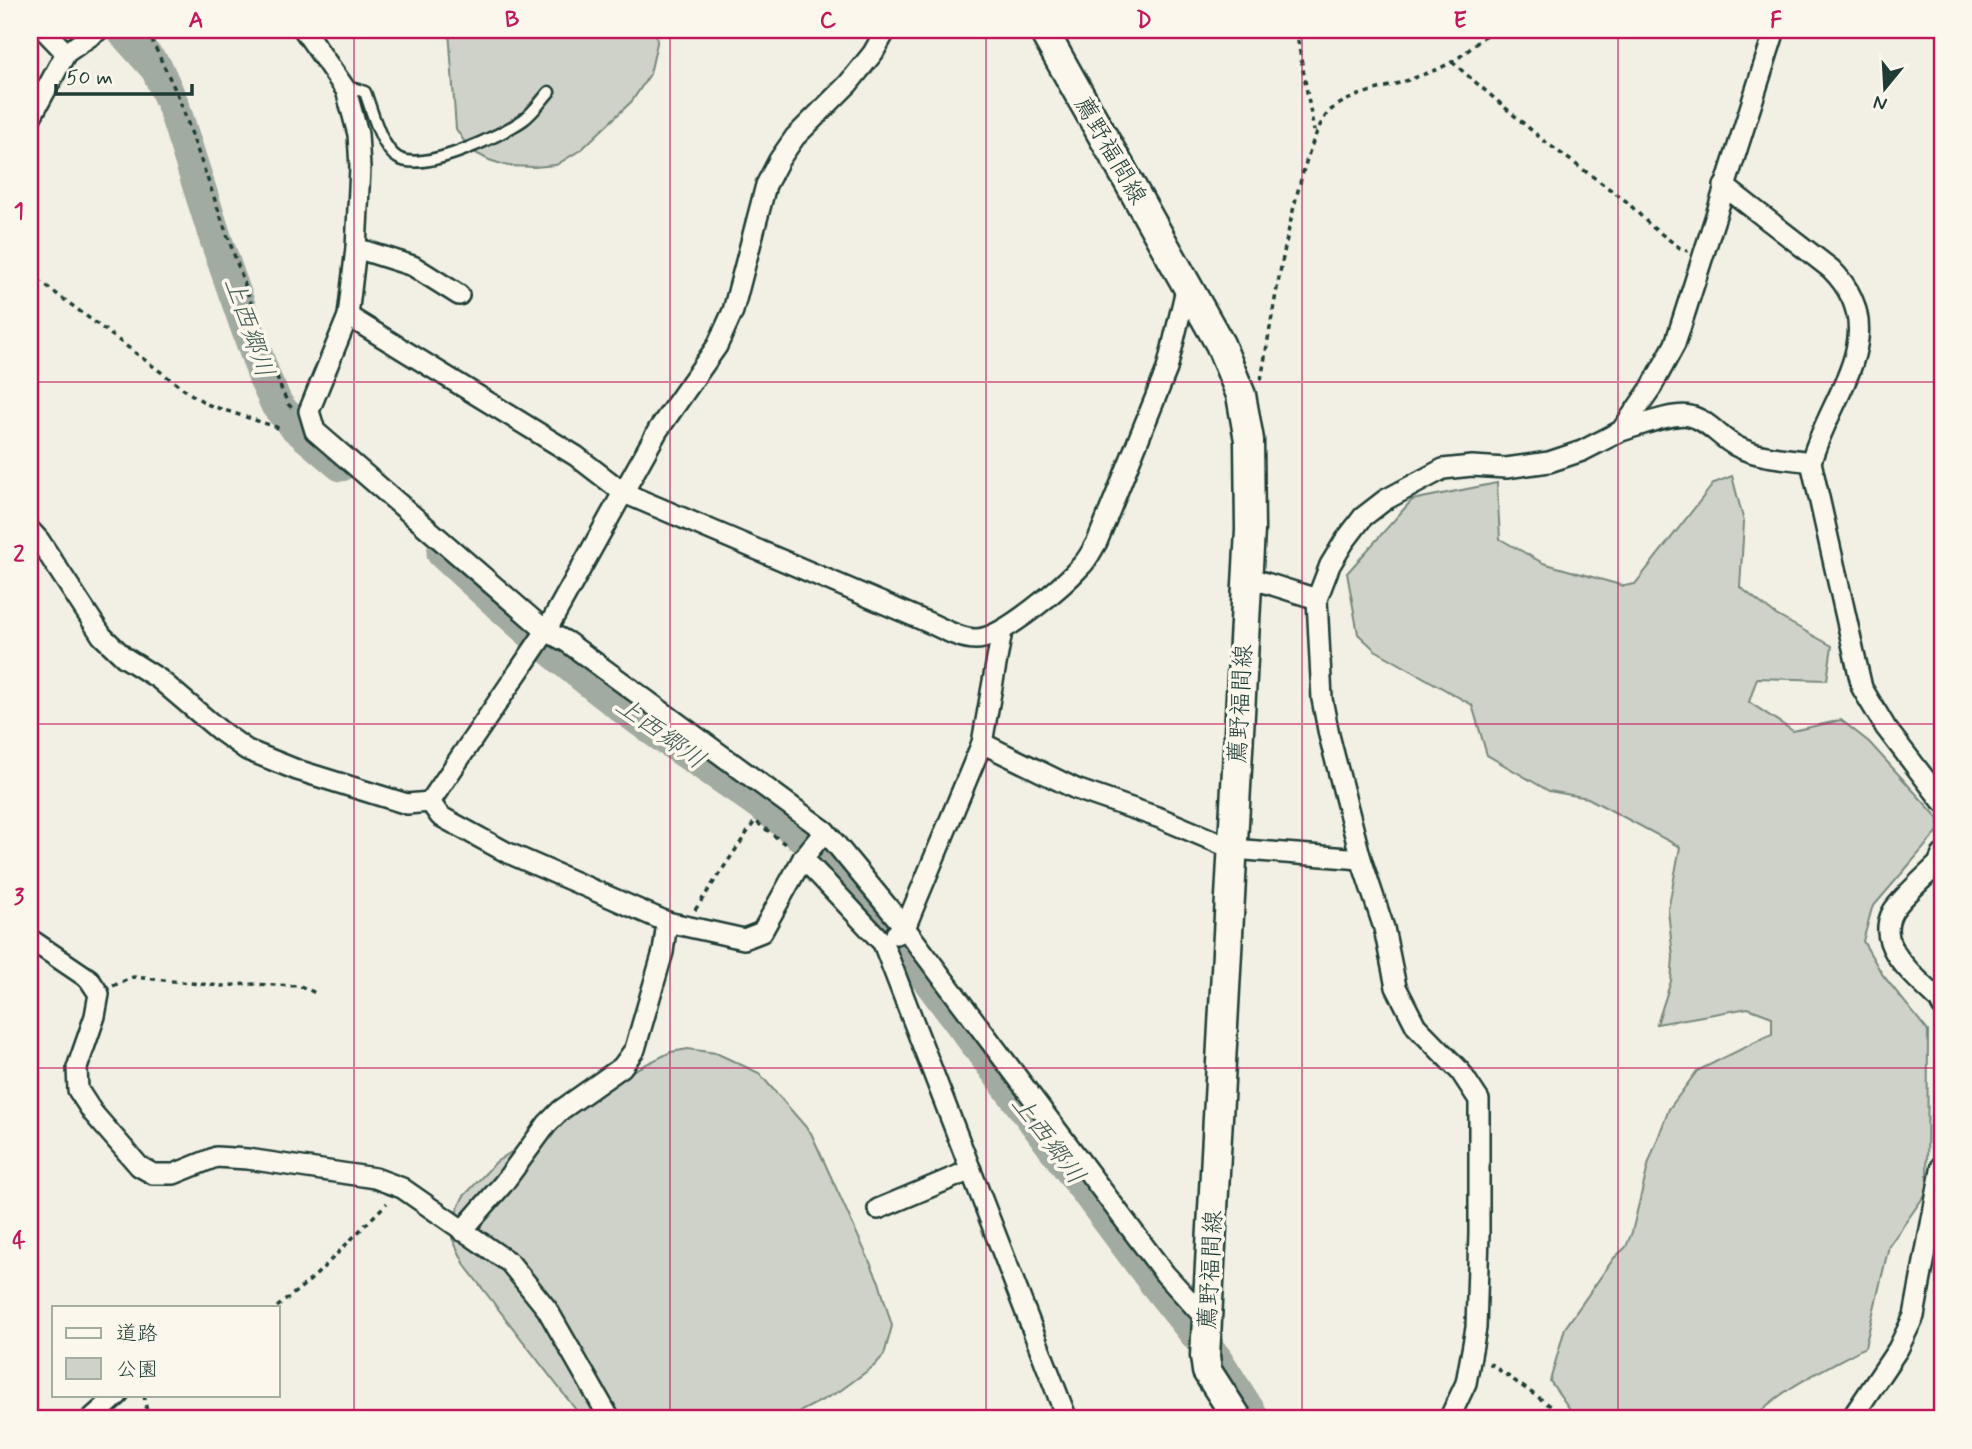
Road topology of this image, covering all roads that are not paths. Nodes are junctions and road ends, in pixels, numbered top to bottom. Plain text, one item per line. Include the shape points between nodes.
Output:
1 (44, 30) edge
2 (99, 30) edge
3 (304, 30) edge
4 (886, 30) edge
5 (1043, 30) edge
6 (1775, 30) edge
7 (66, 53) junction
8 (346, 90) junction
9 (549, 92) dead end
10 (30, 119) edge
11 (1724, 186) junction
12 (356, 248) junction
13 (1187, 285) junction
14 (459, 295) dead end
15 (348, 316) junction
16 (1621, 431) junction
17 (1811, 462) junction
18 (624, 493) junction
19 (30, 530) edge
20 (1247, 577) junction
21 (1317, 599) junction
22 (546, 631) junction
23 (1002, 631) junction
24 (982, 743) junction
25 (1942, 801) edge
26 (430, 802) junction
27 (813, 846) junction
28 (1233, 849) junction
29 (1942, 855) edge
30 (1361, 859) junction
31 (675, 924) junction
32 (895, 935) junction
33 (30, 939) edge
34 (1942, 1006) edge
35 (1942, 1165) edge
36 (971, 1170) junction
37 (878, 1209) dead end
38 (463, 1231) junction
39 (1206, 1336) junction
40 (117, 1396) edge
41 (91, 1419) edge
42 (610, 1419) edge
43 (1067, 1419) edge
44 (1238, 1419) edge
45 (1449, 1419) edge
46 (1851, 1419) edge

1 - 7 street
2 - 7 street
3 - 8 street
4 - 18 street via 848,84 795,137 779,160 766,185 733,311 717,346 658,430
5 - 13 main road, 薦野福間線
6 - 11 street
7 - 10 street
8 - 9 lane via 365,92 386,148 400,159 420,162 502,133 526,118
8 - 12 street via 358,134
11 - 16 street via 1675,344
11 - 17 street via 1831,269 1844,281 1857,307 1856,356
12 - 14 street via 413,266
12 - 15 street
13 - 20 main road, 薦野福間線 via 1220,344 1241,395 1249,440
13 - 23 street via 1167,369 1097,542 1084,564
15 - 18 street via 576,456
15 - 22 street via 310,411 315,431
16 - 17 street via 1689,415 1750,453
16 - 21 street via 1549,461 1506,468 1443,469 1408,486 1363,517 1330,565
17 - 25 street via 1862,688 1886,728
18 - 22 street
18 - 23 street via 966,638
19 - 26 street via 102,636 247,750 407,804
20 - 21 street
20 - 28 main road, 薦野福間線
21 - 30 street via 1322,699
22 - 26 street
22 - 27 street via 567,642
23 - 24 street
24 - 28 street via 1076,789
24 - 32 street
26 - 31 street via 440,816 506,852
27 - 31 street via 762,932 744,939
27 - 32 street
27 - 32 street
28 - 30 street
28 - 39 main road, 薦野福間線
29 - 34 street via 1893,911 1887,931 1895,954
30 - 45 street via 1384,928 1396,987 1416,1026 1460,1071 1479,1100 1473,1352 1466,1383
31 - 38 street via 635,1049 622,1066 547,1124
32 - 36 street
32 - 39 street via 1165,1274
33 - 38 street via 89,979 99,994 77,1068 78,1090 138,1166 153,1174 174,1174 216,1157 376,1178 401,1188
35 - 46 street via 1914,1316 1898,1349
36 - 37 street
36 - 43 street
38 - 42 street via 510,1263 547,1309
39 - 44 main road, 薦野福間線 via 1207,1371
40 - 41 street

